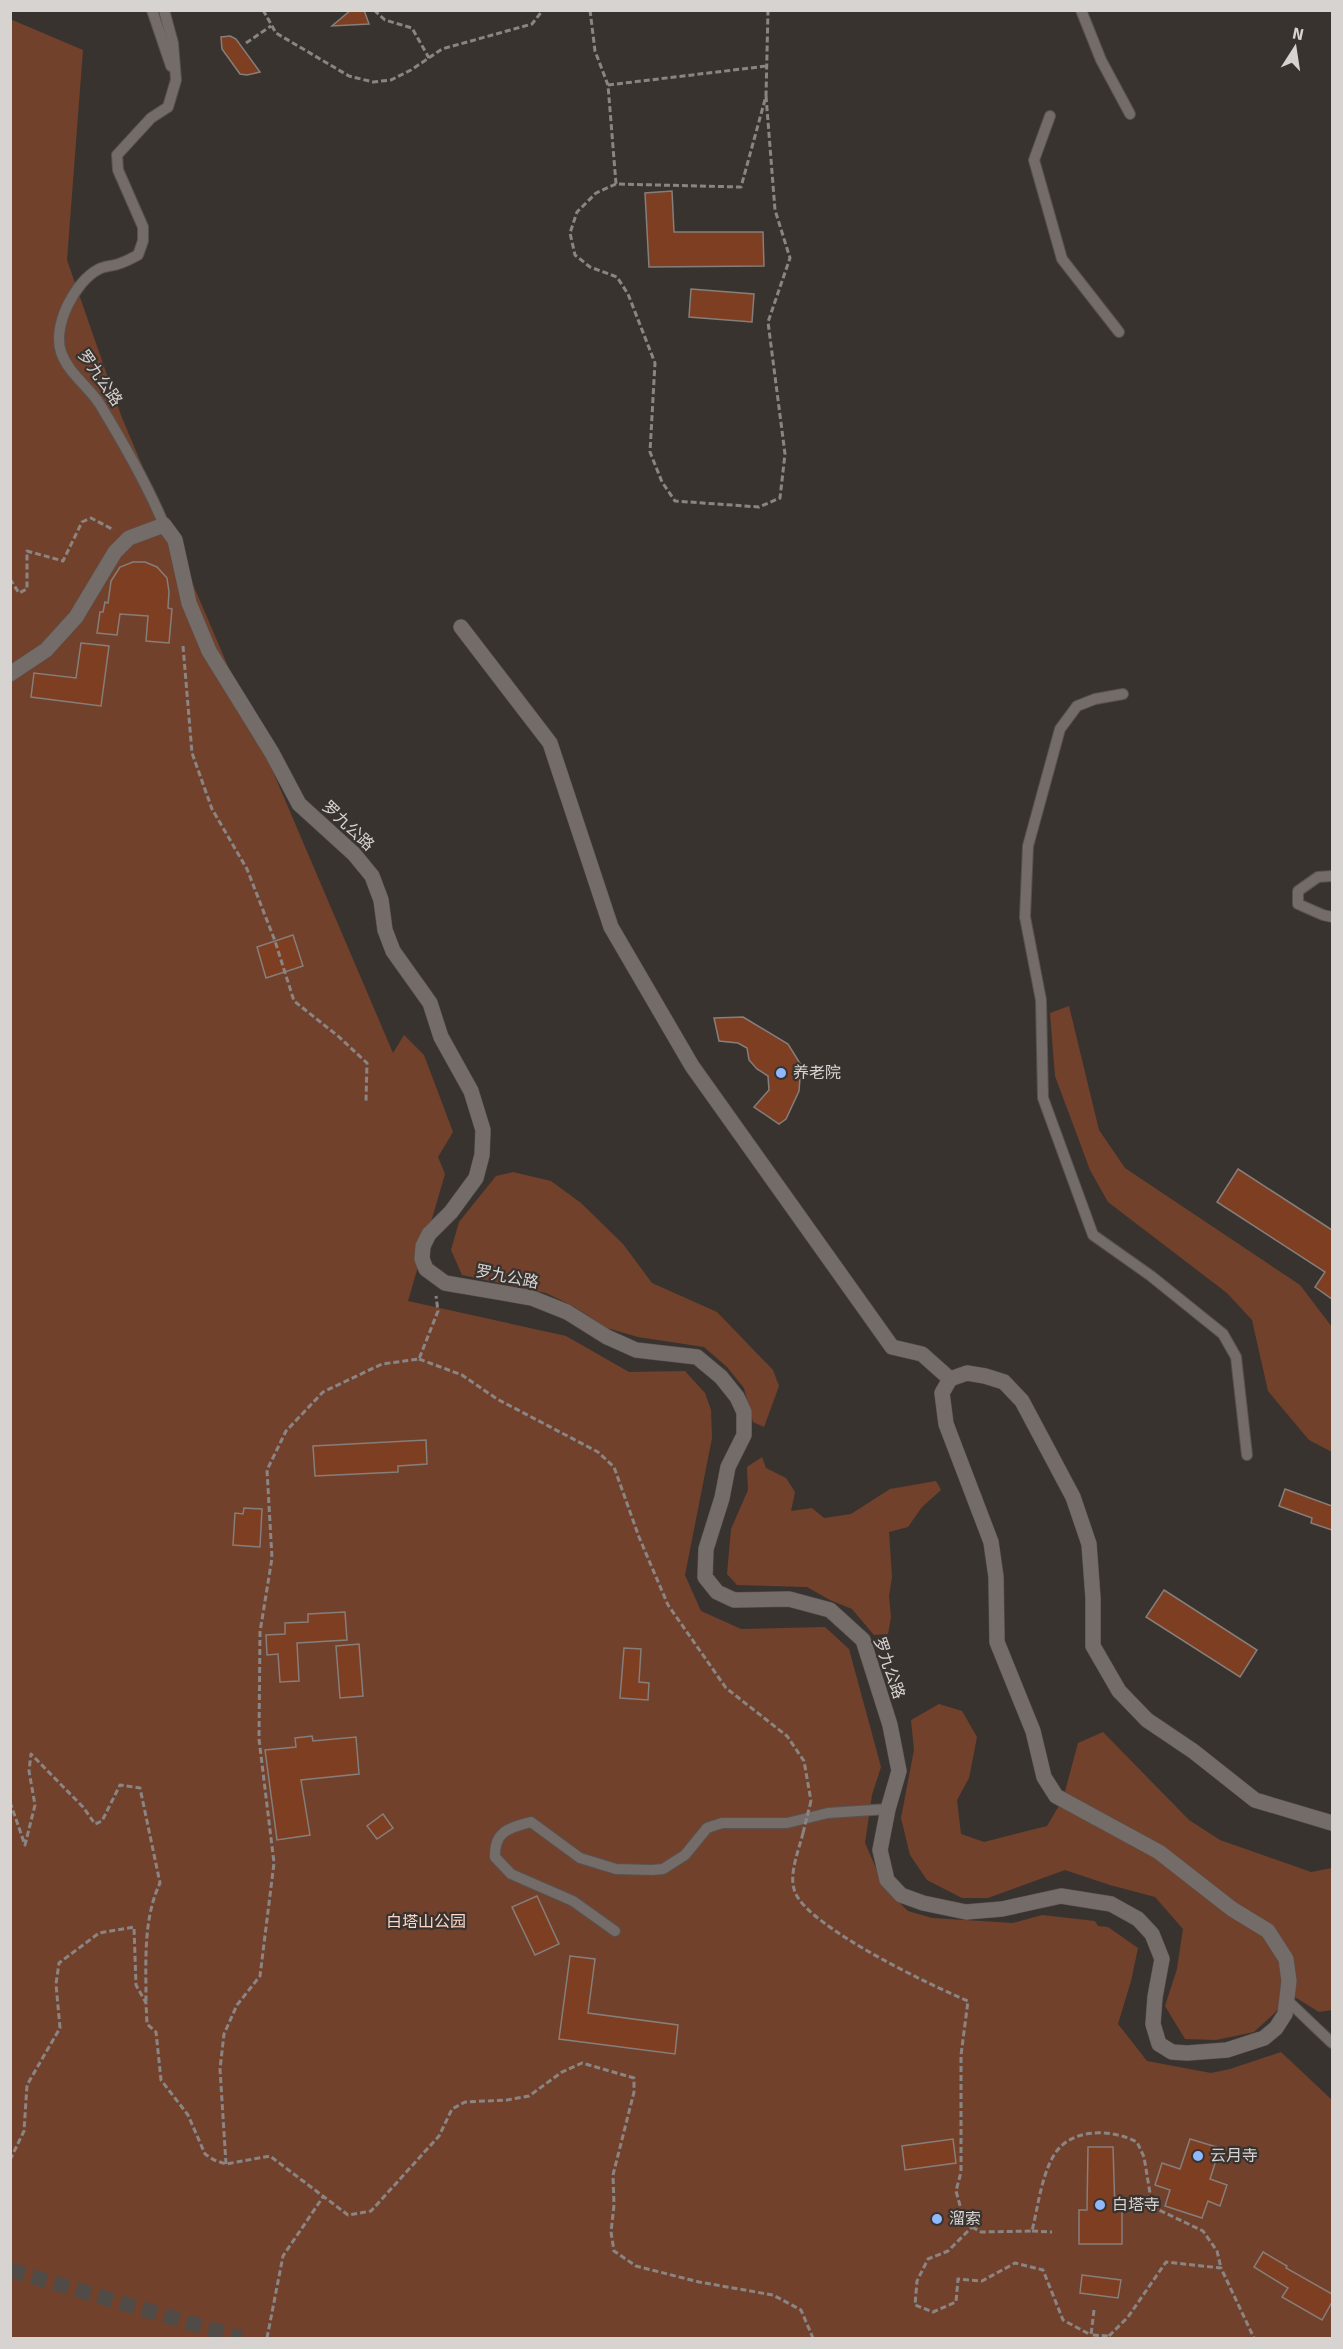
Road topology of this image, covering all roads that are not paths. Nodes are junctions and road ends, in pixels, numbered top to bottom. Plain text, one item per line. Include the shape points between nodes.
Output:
1 (152, 10) edge
2 (164, 10) edge
3 (1081, 10) edge
4 (176, 80) junction
5 (1130, 114) dead end
6 (1050, 116) dead end
7 (1119, 332) dead end
8 (164, 525) junction
9 (461, 627) dead end
10 (10, 674) edge
11 (1123, 694) dead end
12 (1332, 876) edge
13 (1332, 917) edge
14 (950, 1379) junction
15 (1247, 1455) dead end
16 (888, 1809) junction
17 (1332, 1823) edge
18 (615, 1931) dead end
19 (1287, 2000) junction
20 (1332, 2043) edge

1 - 4 lane
2 - 4 lane, 罗九公路 via 173,43
3 - 5 lane via 1101,60
4 - 8 lane, 罗九公路 via 168,107 151,118 117,155 118,170 143,227 138,255 99,269 85,280 69,302 60,326 60,351 75,376 98,401
6 - 7 lane via 1034,160 1062,259
8 - 10 street via 129,538 115,552 76,617 46,650
8 - 16 street, 罗九公路 via 175,540 189,603 209,651 299,804 354,854 372,876 393,951 430,1003 441,1037 471,1091 483,1130 482,1155 476,1178 423,1246 426,1269 445,1283 532,1298 567,1312 636,1350 697,1357 721,1377 744,1412 744,1435 728,1467 706,1549 705,1577 717,1592 735,1600 789,1599 830,1610 863,1640 890,1725 899,1771
9 - 14 street via 550,742 610,927 692,1066 892,1347 922,1354
11 - 15 lane via 1077,706 1060,729 1028,846 1025,917 1041,1000 1043,1098 1093,1235 1223,1334 1236,1357
12 - 13 lane via 1318,877 1298,891 1298,904
14 - 17 street via 967,1373 985,1376 1004,1382 1023,1401 1077,1507 1089,1544 1093,1646 1119,1691 1147,1719 1256,1800
14 - 19 street, 罗九公路 via 942,1394 945,1424 991,1542 997,1642 1033,1731 1044,1778 1056,1796 1158,1852 1232,1909 1268,1930 1286,1959
16 - 18 lane via 828,1813 787,1823 722,1823 707,1828 686,1855 663,1869 652,1870 616,1869 580,1858 531,1822 501,1835 494,1845 495,1857 511,1874 573,1901
16 - 19 street, 罗九公路 via 880,1850 887,1880 901,1895 966,1912 1002,1910 1060,1896 1111,1904 1138,1919 1152,1934 1162,1959 1153,2024 1159,2044 1172,2052 1227,2050 1264,2038 1281,2021
19 - 20 lane

